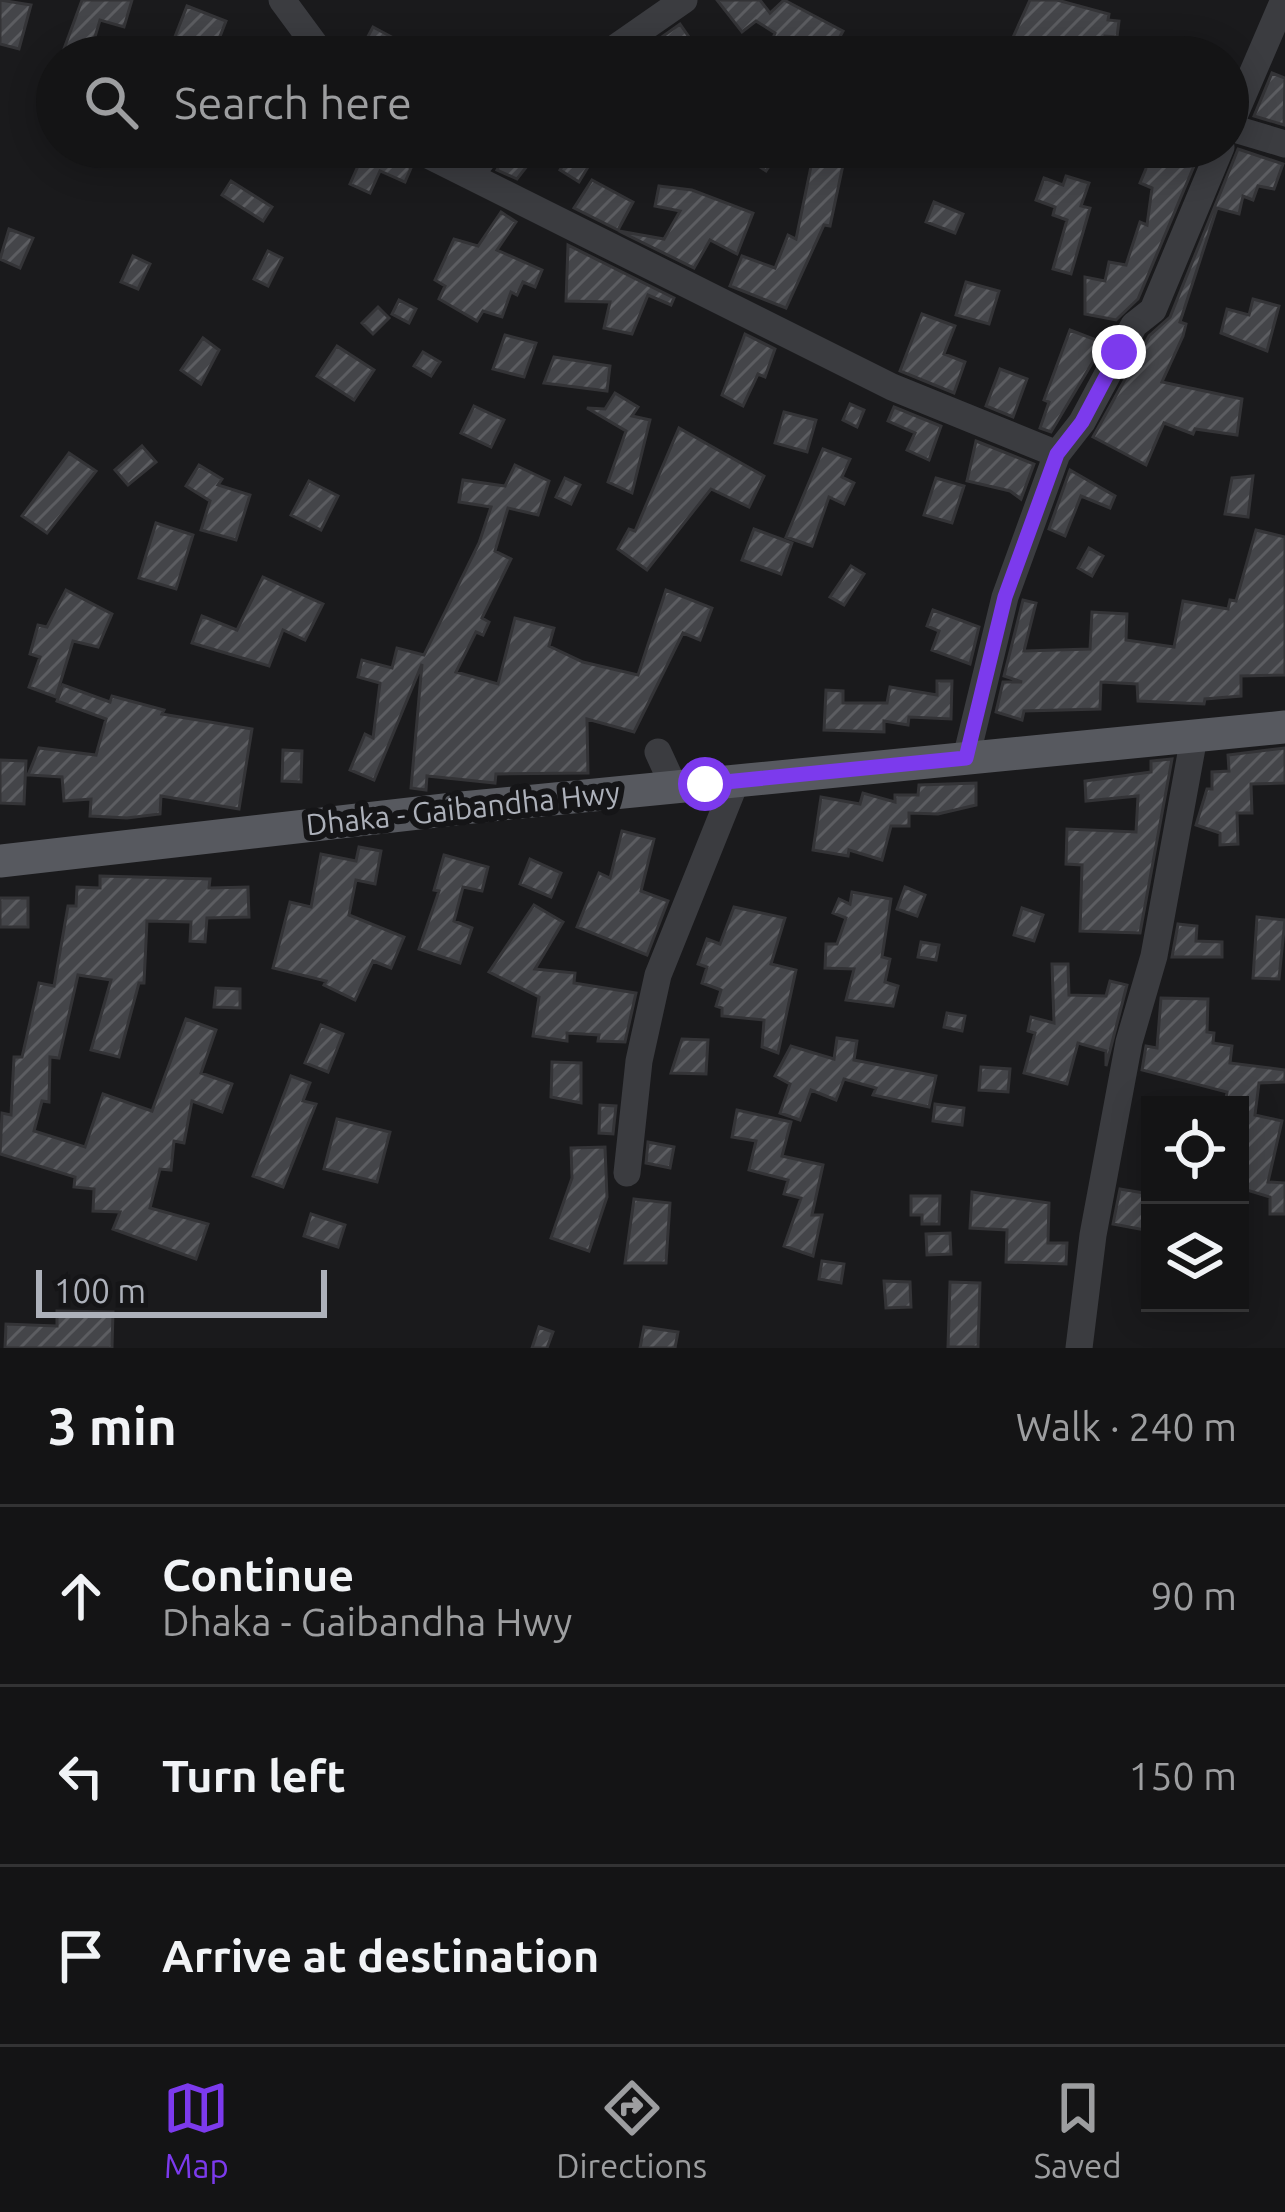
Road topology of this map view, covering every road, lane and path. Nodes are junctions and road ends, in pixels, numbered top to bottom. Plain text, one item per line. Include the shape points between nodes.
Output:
1 (282, 0) edge
2 (683, 0) edge
3 (1283, 2) edge
4 (309, 36) edge
5 (632, 36) edge
6 (1249, 80) edge
7 (1249, 134) edge
8 (1285, 144) edge
9 (462, 168) edge
10 (475, 168) edge
11 (1212, 168) edge
12 (472, 172) junction
13 (1057, 454) junction
14 (1285, 727) edge
15 (1194, 737) junction
16 (658, 752) dead end
17 (966, 758) junction
18 (736, 781) junction
19 (674, 787) junction
20 (0, 861) edge
21 (627, 1173) dead end
22 (1079, 1348) edge

1 - 4 street
2 - 5 street
3 - 6 street
7 - 8 street
9 - 12 street
10 - 12 street
11 - 13 street via 1153,310 1134,325
12 - 13 street via 871,377
13 - 17 street via 1005,597
14 - 15 main road, Dhaka - Gaibandha Hwy
15 - 17 main road, Dhaka - Gaibandha Hwy
15 - 22 street via 1154,956 1129,1042
16 - 19 street
17 - 18 main road, Dhaka - Gaibandha Hwy
18 - 19 main road, Dhaka - Gaibandha Hwy
18 - 21 street via 658,975
19 - 20 main road, Dhaka - Gaibandha Hwy

